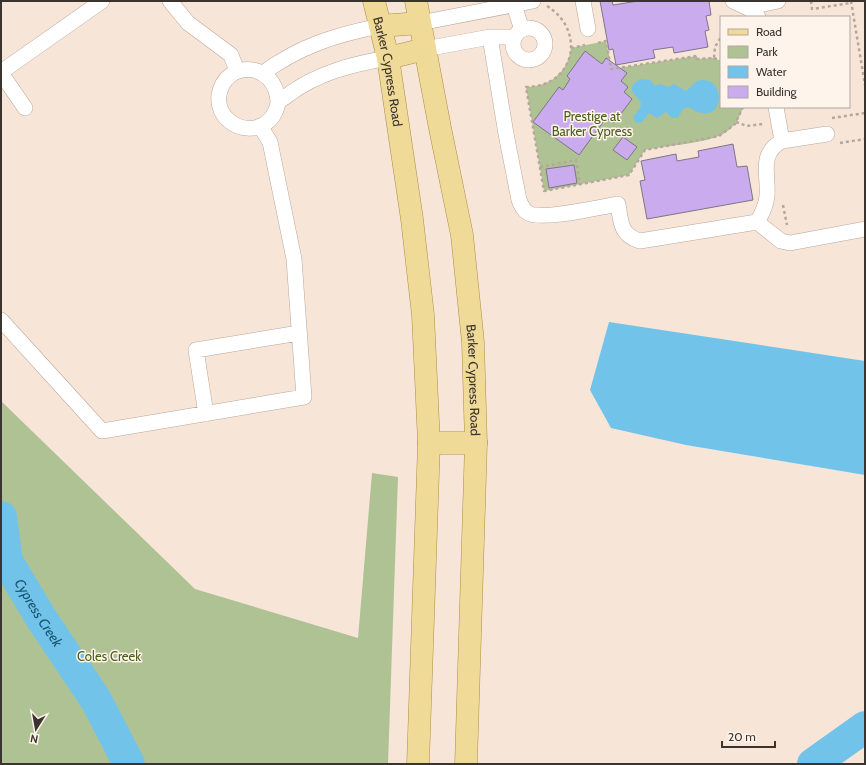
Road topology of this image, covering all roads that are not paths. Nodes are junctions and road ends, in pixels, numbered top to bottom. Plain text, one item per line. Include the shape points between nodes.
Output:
1 (102, 1) edge
2 (170, 1) edge
3 (374, 1) edge
4 (416, 1) edge
5 (583, 1) edge
6 (733, 1) edge
7 (778, 1) edge
8 (539, 3) edge
9 (514, 5) junction
10 (754, 13) edge
11 (420, 23) junction
12 (380, 26) junction
13 (588, 29) dead end
14 (490, 37) junction
15 (425, 50) junction
16 (388, 58) junction
17 (1, 72) edge
18 (238, 72) junction
19 (263, 73) junction
20 (278, 102) junction
21 (25, 108) dead end
22 (777, 114) edge
23 (260, 126) junction
24 (832, 139) road end
25 (782, 141) junction
26 (757, 222) junction
27 (865, 229) edge
28 (1, 320) edge
29 (299, 333) junction
30 (206, 414) junction
31 (429, 443) junction
32 (476, 443) junction
33 (418, 764) edge
34 (466, 764) edge

1 - 17 street
2 - 18 street via 188,23 231,55
3 - 12 main road, Barker Cypress Road
4 - 11 main road, Barker Cypress Road
5 - 13 street
6 - 10 street
7 - 10 street via 759,5
8 - 9 street
9 - 11 street
9 - 14 street via 518,34
11 - 12 main road
11 - 15 main road, Barker Cypress Road
12 - 16 main road, Barker Cypress Road
12 - 19 street via 345,33 310,45 280,60
14 - 15 street
14 - 26 street via 518,193 522,208 528,213 545,216 618,204 627,236 640,241
15 - 16 main road
15 - 32 main road, Barker Cypress Road via 462,235 473,342
16 - 20 street via 354,64 318,78
16 - 31 main road, Barker Cypress Road via 412,219 423,315
17 - 21 street
18 - 19 street via 255,70
18 - 23 street via 222,85 219,95 223,115 239,127 250,129
19 - 20 street via 275,85
20 - 23 street via 269,121
22 - 25 street
23 - 29 street via 270,142 294,259
24 - 25 street
25 - 26 street via 774,145 770,152 766,173 767,198
26 - 27 street via 781,241 794,242
28 - 30 street via 102,431
29 - 30 street via 304,397
29 - 30 street via 196,350
31 - 32 main road
31 - 33 main road, Barker Cypress Road
32 - 34 main road, Barker Cypress Road

